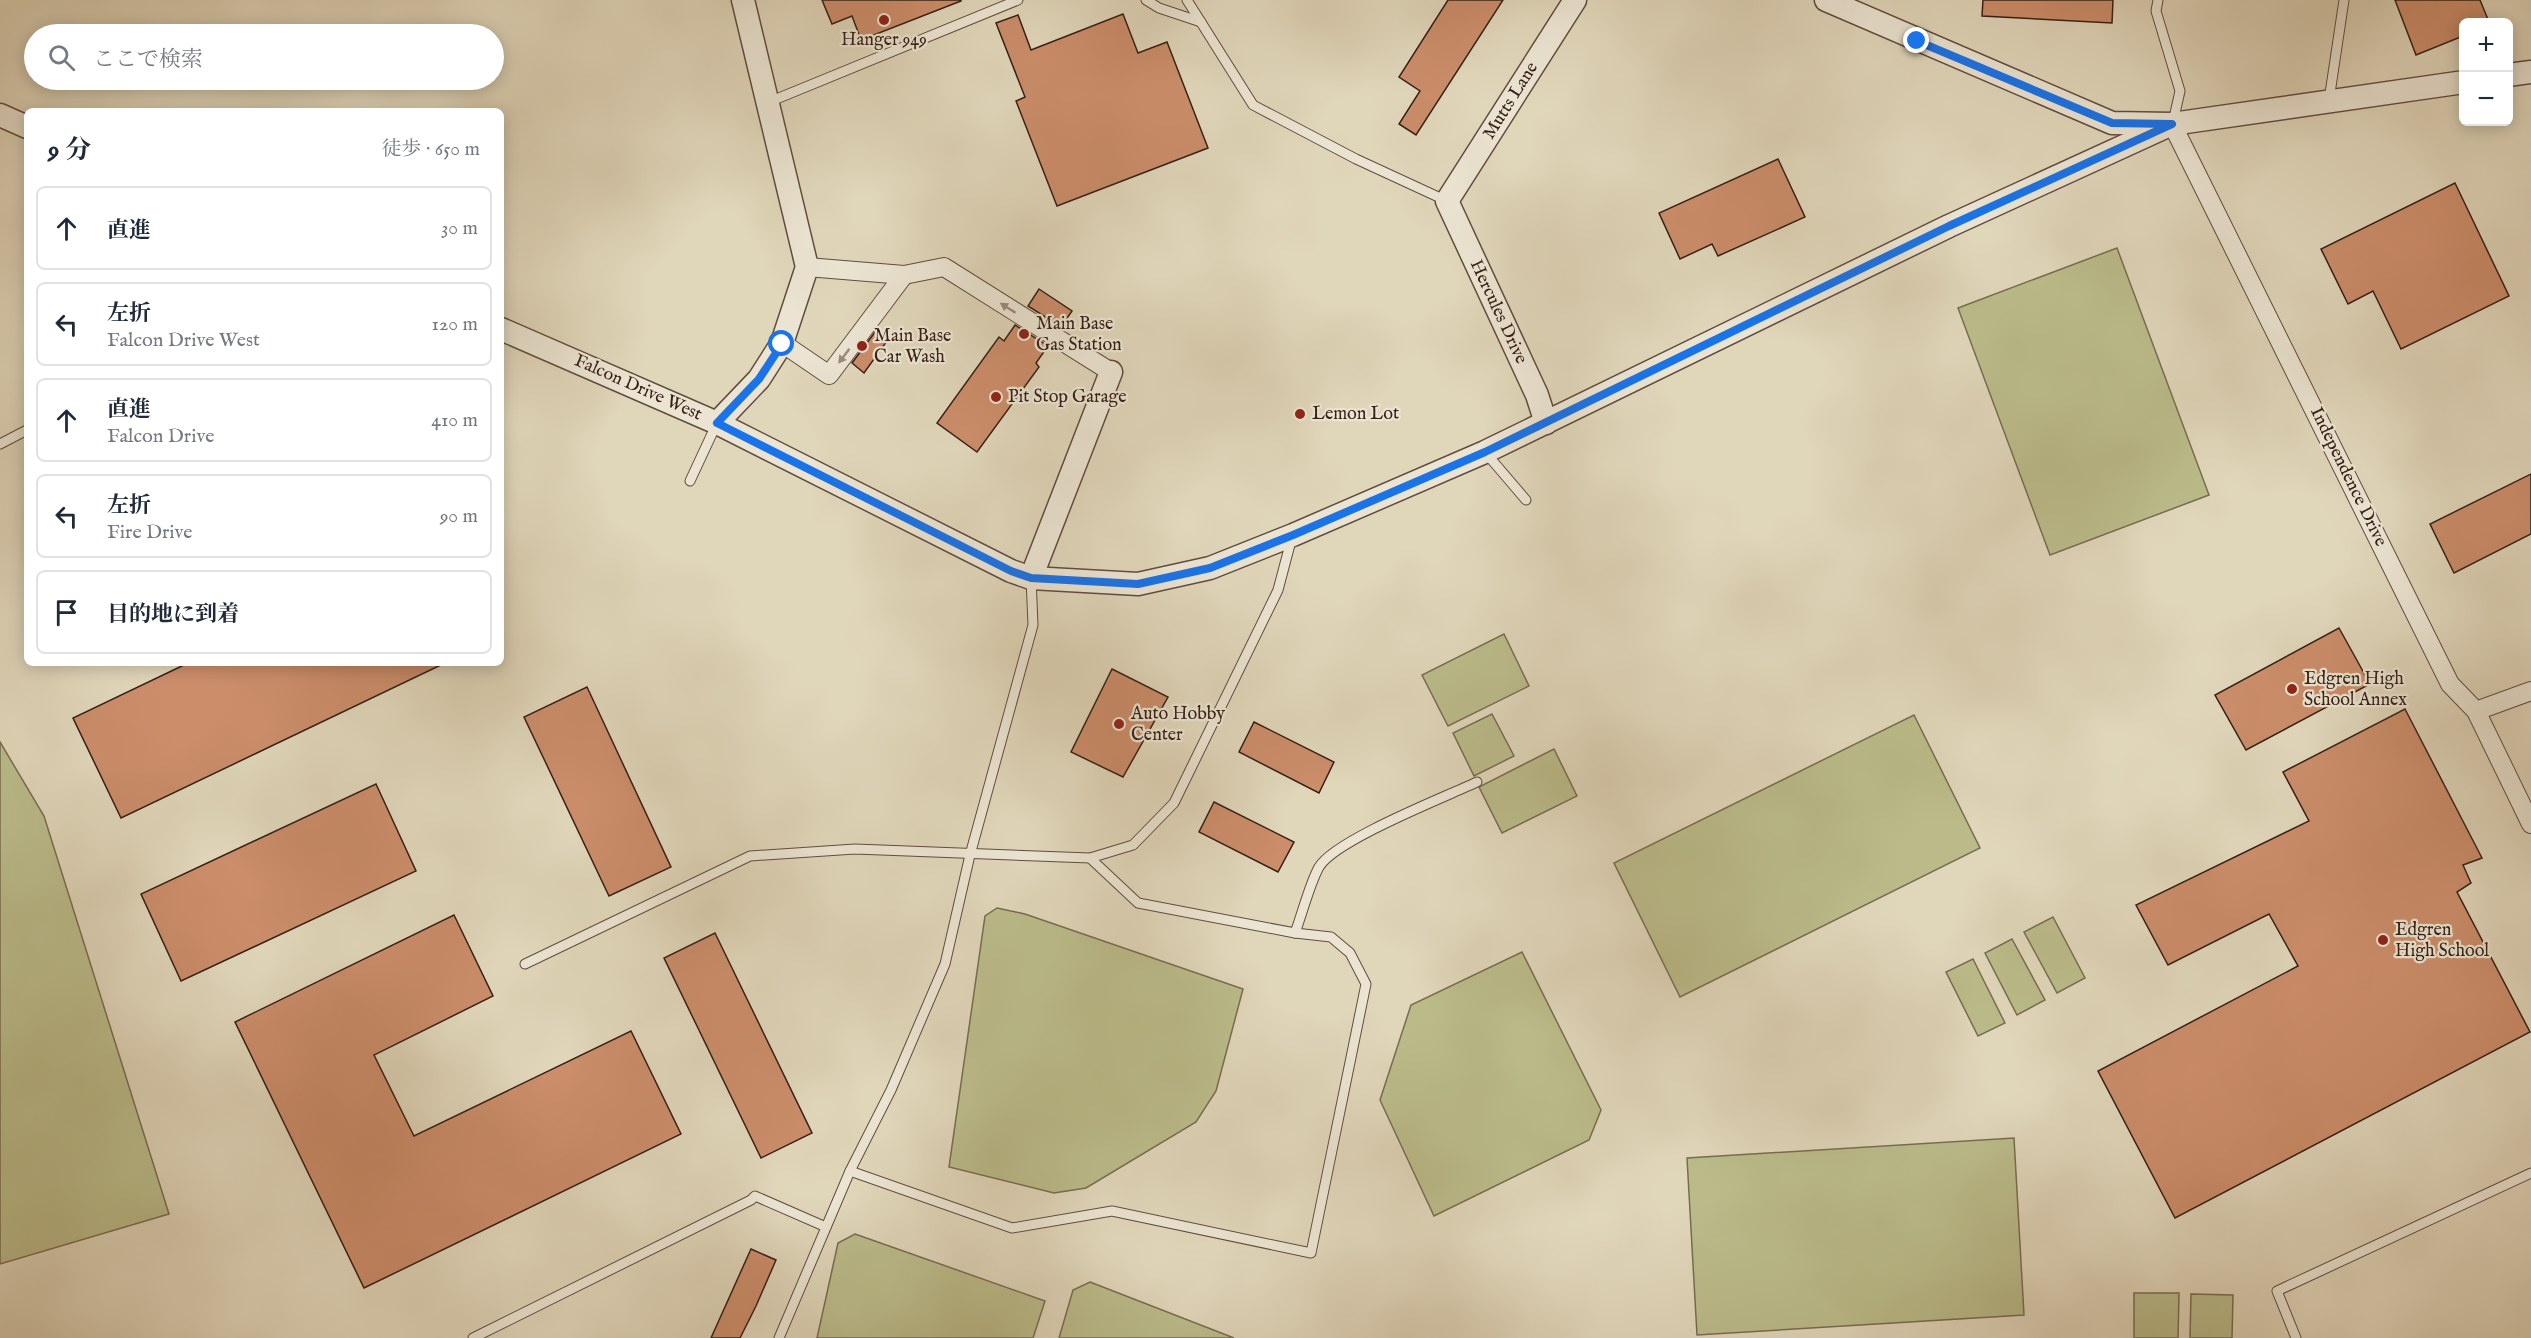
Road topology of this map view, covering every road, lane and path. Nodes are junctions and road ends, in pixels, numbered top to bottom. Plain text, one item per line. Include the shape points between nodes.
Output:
1 (743, 0) edge
2 (1018, 0) edge
3 (1146, 0) edge
4 (1187, 0) edge
5 (1575, 0) edge
6 (1826, 0) edge
7 (2158, 0) edge
8 (2344, 0) edge
9 (1201, 22) junction
10 (2531, 72) edge
11 (2513, 74) edge
12 (2459, 83) edge
13 (769, 102) junction
14 (2329, 102) junction
15 (0, 115) edge
16 (2172, 124) junction
17 (24, 126) edge
18 (1447, 201) junction
19 (807, 267) junction
20 (904, 275) junction
21 (504, 330) edge
22 (782, 344) junction
23 (1111, 372) joint
24 (717, 423) junction
25 (1546, 423) junction
26 (24, 432) edge
27 (0, 444) edge
28 (1485, 452) junction
29 (690, 481) dead end
30 (1526, 500) dead end
31 (1293, 535) junction
32 (1031, 578) junction
33 (2531, 691) edge
34 (2476, 711) junction
35 (1477, 782) dead end
36 (2531, 824) edge
37 (970, 855) junction
38 (1090, 858) junction
39 (1295, 933) junction
40 (525, 964) dead end
41 (850, 1171) junction
42 (2531, 1173) edge
43 (826, 1227) junction
44 (472, 1338) edge
45 (779, 1338) edge
46 (2296, 1338) edge

1 - 13 street
2 - 13 lane
3 - 9 lane
4 - 9 lane
5 - 18 street, Mutts Lane
6 - 16 street via 2112,123
7 - 16 lane via 2156,11 2180,91
8 - 14 lane
9 - 18 lane via 1253,105
10 - 11 street
12 - 14 street
13 - 19 street
14 - 16 street
15 - 17 street
16 - 25 street, Falcon Drive West via 1949,226
16 - 34 street, Independence Drive via 2450,684
18 - 25 street, Hercules Drive
19 - 20 street
19 - 22 street
20 -> 22 street via 829,375
23 -> 20 street via 944,267
21 - 24 street, Falcon Drive West
22 - 24 street via 759,379
23 - 32 street
24 - 29 lane
24 - 32 street, Falcon Drive West
25 - 28 street, Falcon Drive West
26 - 27 lane
28 - 30 lane
28 - 31 street, Falcon Drive West
31 - 32 street, Falcon Drive West via 1210,568 1138,584
31 - 38 lane via 1278,590 1174,803 1133,845
32 - 37 lane via 1033,625
33 - 34 street
34 - 36 street, Independence Drive
35 - 39 lane via 1341,847 1319,866
37 - 38 lane
37 - 40 lane via 855,849 750,856
37 - 41 lane via 945,964 891,1090
38 - 39 lane via 1138,903
39 - 41 lane via 1330,937 1350,953 1366,984 1311,1253 1112,1211 1012,1228
41 - 43 lane
42 - 46 lane via 2277,1291
43 - 44 lane via 756,1196
43 - 45 lane

